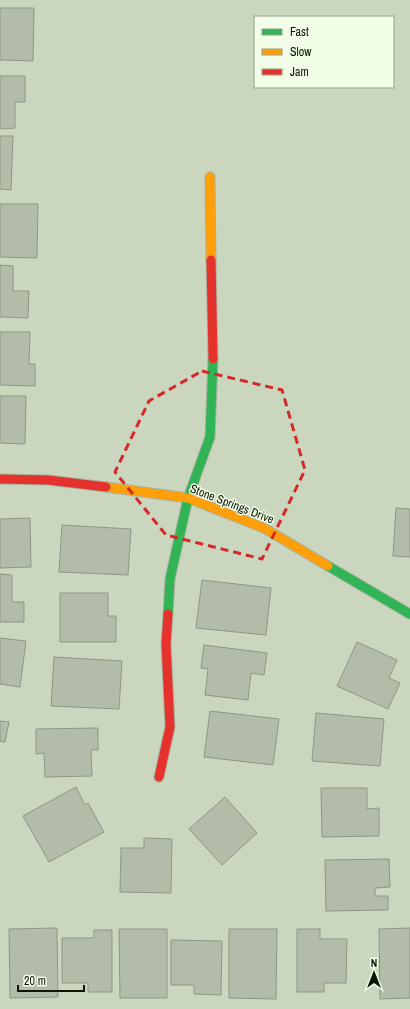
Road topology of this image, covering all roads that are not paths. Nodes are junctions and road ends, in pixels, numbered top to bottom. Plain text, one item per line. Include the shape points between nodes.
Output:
1 (210, 177) dead end
2 (0, 479) edge
3 (188, 498) junction
4 (410, 614) edge
5 (159, 777) dead end

1 - 3 street via 210,437
2 - 3 street, Stone Springs Drive via 48,480
3 - 4 street, Stone Springs Drive via 264,528
3 - 5 street via 170,579 166,644 170,727

